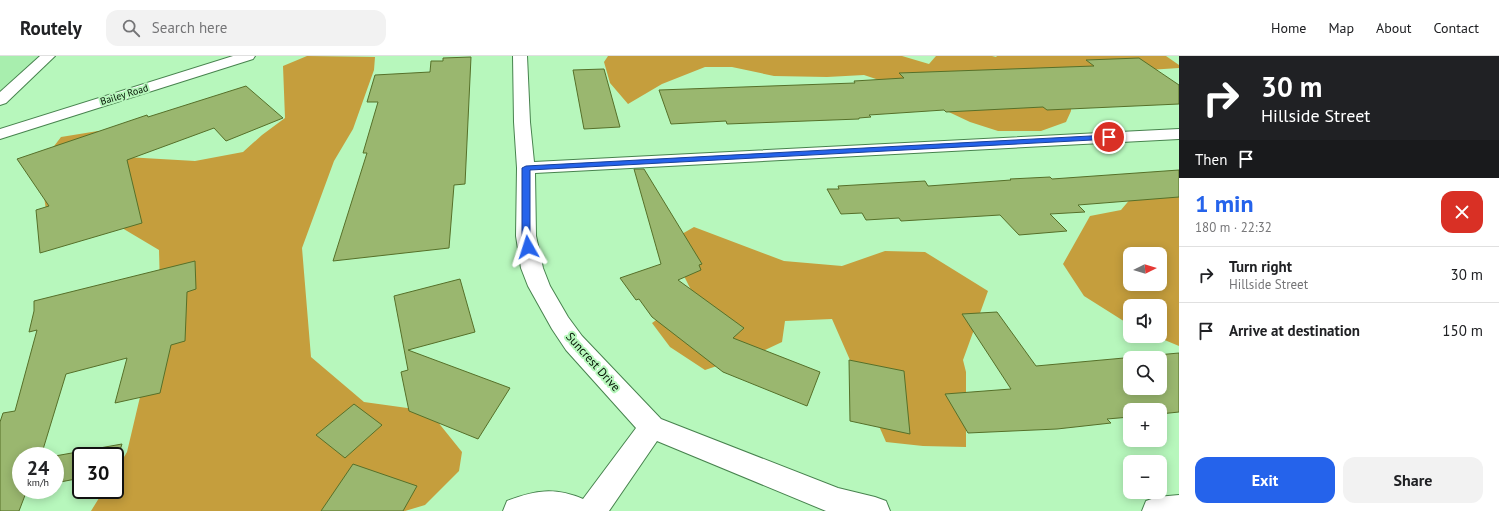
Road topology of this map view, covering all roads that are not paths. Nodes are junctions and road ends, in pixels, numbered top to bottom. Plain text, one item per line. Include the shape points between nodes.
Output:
1 (48, 56) edge
2 (248, 56) edge
3 (520, 56) edge
4 (0, 100) edge
5 (0, 134) edge
6 (1179, 134) edge
7 (526, 168) junction
8 (652, 427) junction
9 (1179, 509) edge
10 (518, 511) edge
11 (579, 511) edge
12 (592, 511) edge
13 (875, 511) edge
14 (1157, 511) edge

1 - 4 street
2 - 5 street, Bailey Road
3 - 7 street, Suncrest Drive
6 - 7 street
7 - 8 street, Suncrest Drive via 526,236 532,268 540,288 574,343
8 - 12 street
8 - 13 street, Suncrest Drive via 838,502
9 - 14 street
10 - 11 street via 526,507 548,504

